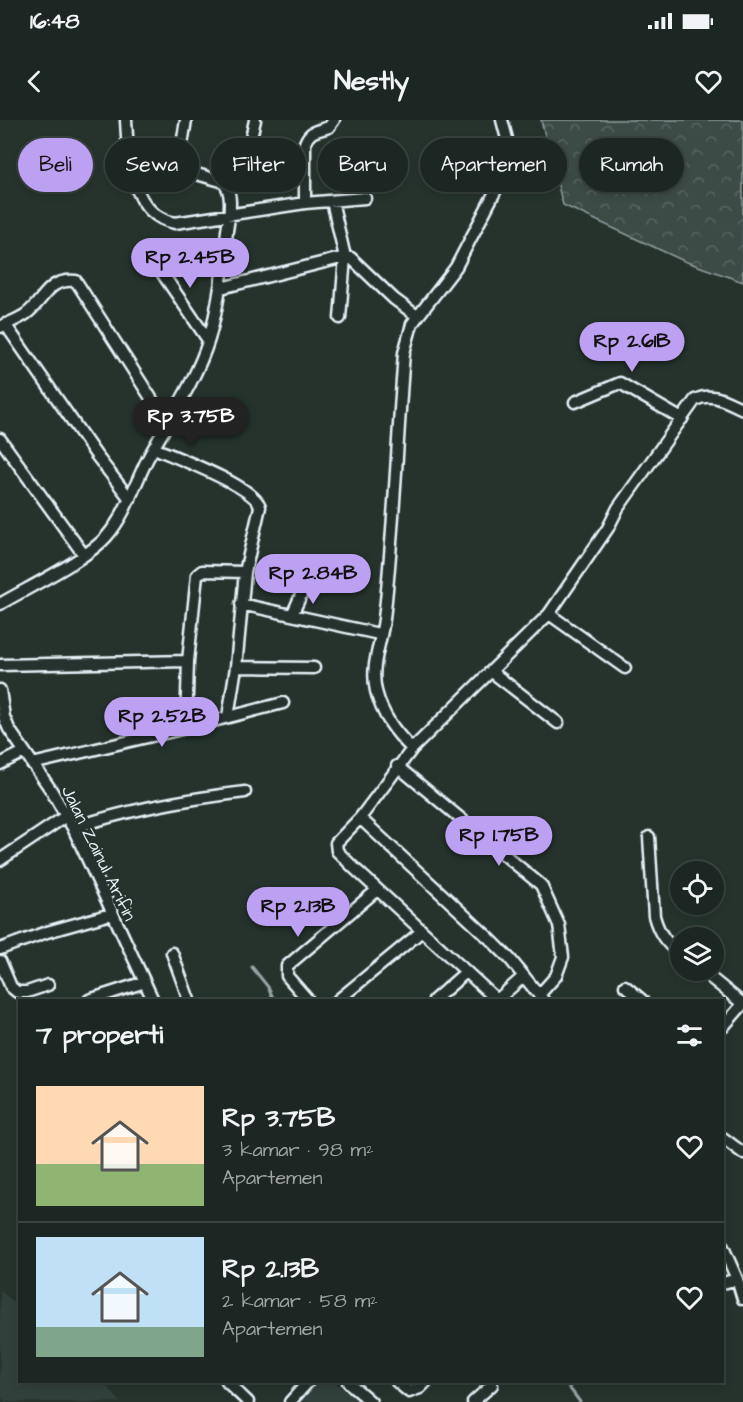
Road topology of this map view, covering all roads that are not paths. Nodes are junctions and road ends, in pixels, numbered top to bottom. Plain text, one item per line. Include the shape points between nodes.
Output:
1 (126, 120) edge
2 (186, 120) edge
3 (255, 120) edge
4 (334, 120) edge
5 (502, 120) edge
6 (251, 138) edge
7 (211, 178) edge
8 (229, 192) edge
9 (365, 198) dead end
10 (332, 201) junction
11 (305, 202) junction
12 (230, 213) junction
13 (148, 254) dead end
14 (345, 257) junction
15 (221, 288) junction
16 (417, 316) junction
17 (340, 318) dead end
18 (3, 326) edge
19 (208, 340) junction
20 (575, 402) dead end
21 (743, 409) edge
22 (682, 419) junction
23 (167, 423) junction
24 (0, 439) edge
25 (154, 448) junction
26 (130, 499) junction
27 (84, 555) junction
28 (312, 571) dead end
29 (245, 572) junction
30 (0, 604) edge
31 (241, 604) junction
32 (549, 614) junction
33 (292, 615) junction
34 (380, 634) junction
35 (188, 661) junction
36 (0, 665) edge
37 (236, 667) junction
38 (314, 668) dead end
39 (624, 668) dead end
40 (492, 672) junction
41 (0, 690) edge
42 (283, 703) dead end
43 (228, 717) junction
44 (558, 723) dead end
45 (186, 728) junction
46 (412, 749) junction
47 (24, 752) junction
48 (0, 764) edge
49 (33, 764) junction
50 (397, 766) junction
51 (245, 792) dead end
52 (66, 816) junction
53 (360, 818) junction
54 (73, 828) junction
55 (649, 837) dead end
56 (0, 860) edge
57 (377, 890) junction
58 (111, 914) junction
59 (422, 931) junction
60 (670, 946) edge
61 (0, 949) edge
62 (172, 953) dead end
63 (0, 961) edge
64 (466, 972) junction
65 (524, 976) junction
66 (715, 981) edge
67 (145, 982) junction
68 (48, 985) dead end
69 (625, 986) dead end
70 (541, 998) edge
71 (92, 999) edge
72 (153, 999) edge
73 (189, 999) edge
74 (307, 999) edge
75 (339, 999) edge
76 (435, 999) edge
77 (496, 999) edge
78 (498, 999) edge
79 (641, 999) edge
80 (724, 1026) edge
81 (724, 1139) edge
82 (743, 1153) edge
83 (724, 1249) edge
84 (737, 1279) junction
85 (724, 1282) edge
86 (743, 1299) edge
87 (228, 1383) edge
88 (307, 1383) edge
89 (352, 1383) edge
90 (398, 1383) edge
91 (425, 1383) edge
92 (492, 1385) dead end
93 (248, 1402) edge
94 (290, 1402) edge
95 (370, 1402) edge
96 (473, 1402) edge

1 - 12 street via 133,178 141,198 154,213 175,223
2 - 7 street via 180,158 186,171
3 - 6 street
4 - 11 street via 329,127 313,131 305,143
5 - 16 street via 507,154 497,188 456,267
8 - 12 street
9 - 10 street
10 - 11 street
10 - 14 street
11 - 12 street
12 - 15 street
13 - 19 street
14 - 15 street
14 - 16 street via 351,258
14 - 17 street
15 - 19 street
16 - 34 street via 404,353
18 - 23 street via 26,314 58,282 76,281
18 - 26 street
19 - 23 street
20 - 22 street via 620,383
21 - 22 street via 707,396 695,400
22 - 32 street
23 - 25 street
24 - 27 street
25 - 26 street
25 - 29 street via 217,476 260,503
26 - 27 street via 106,538
27 - 30 street
28 - 33 street
29 - 31 street
29 - 35 street via 202,571 197,575
31 - 33 street
31 - 37 street
32 - 39 street
32 - 40 street
33 - 34 street
34 - 46 street via 374,666 376,690 394,731
35 - 36 street
35 - 45 street
37 - 38 street
37 - 43 street
40 - 44 street
40 - 46 street
41 - 47 street, Jalan Zainul Arifin via 4,717
42 - 43 street
43 - 45 street
45 - 49 street
46 - 50 street
47 - 48 street
47 - 49 street, Jalan Zainul Arifin
49 - 52 street, Jalan Zainul Arifin
50 - 53 street
50 - 70 street via 541,885 559,926 563,957
51 - 54 street via 182,800
52 - 54 street, Jalan Zainul Arifin
52 - 56 street
53 - 57 street via 335,847
53 - 65 street via 490,939
54 - 58 street, Jalan Zainul Arifin
55 - 60 street via 654,916 657,928
57 - 59 street
57 - 74 street via 287,966 287,975
58 - 61 street
58 - 67 street, Jalan Zainul Arifin
59 - 64 street
59 - 75 street
62 - 73 street
63 - 68 street via 10,987 17,992
64 - 76 street
64 - 77 street
65 - 70 street
65 - 78 street
66 - 80 street via 743,1004
67 - 71 street
67 - 72 street, Jalan Zainul Arifin
69 - 79 street
81 - 82 street
83 - 84 street
84 - 85 street
84 - 86 street
87 - 93 street
88 - 94 street
89 - 95 street
90 - 91 street via 410,1392
92 - 96 street

